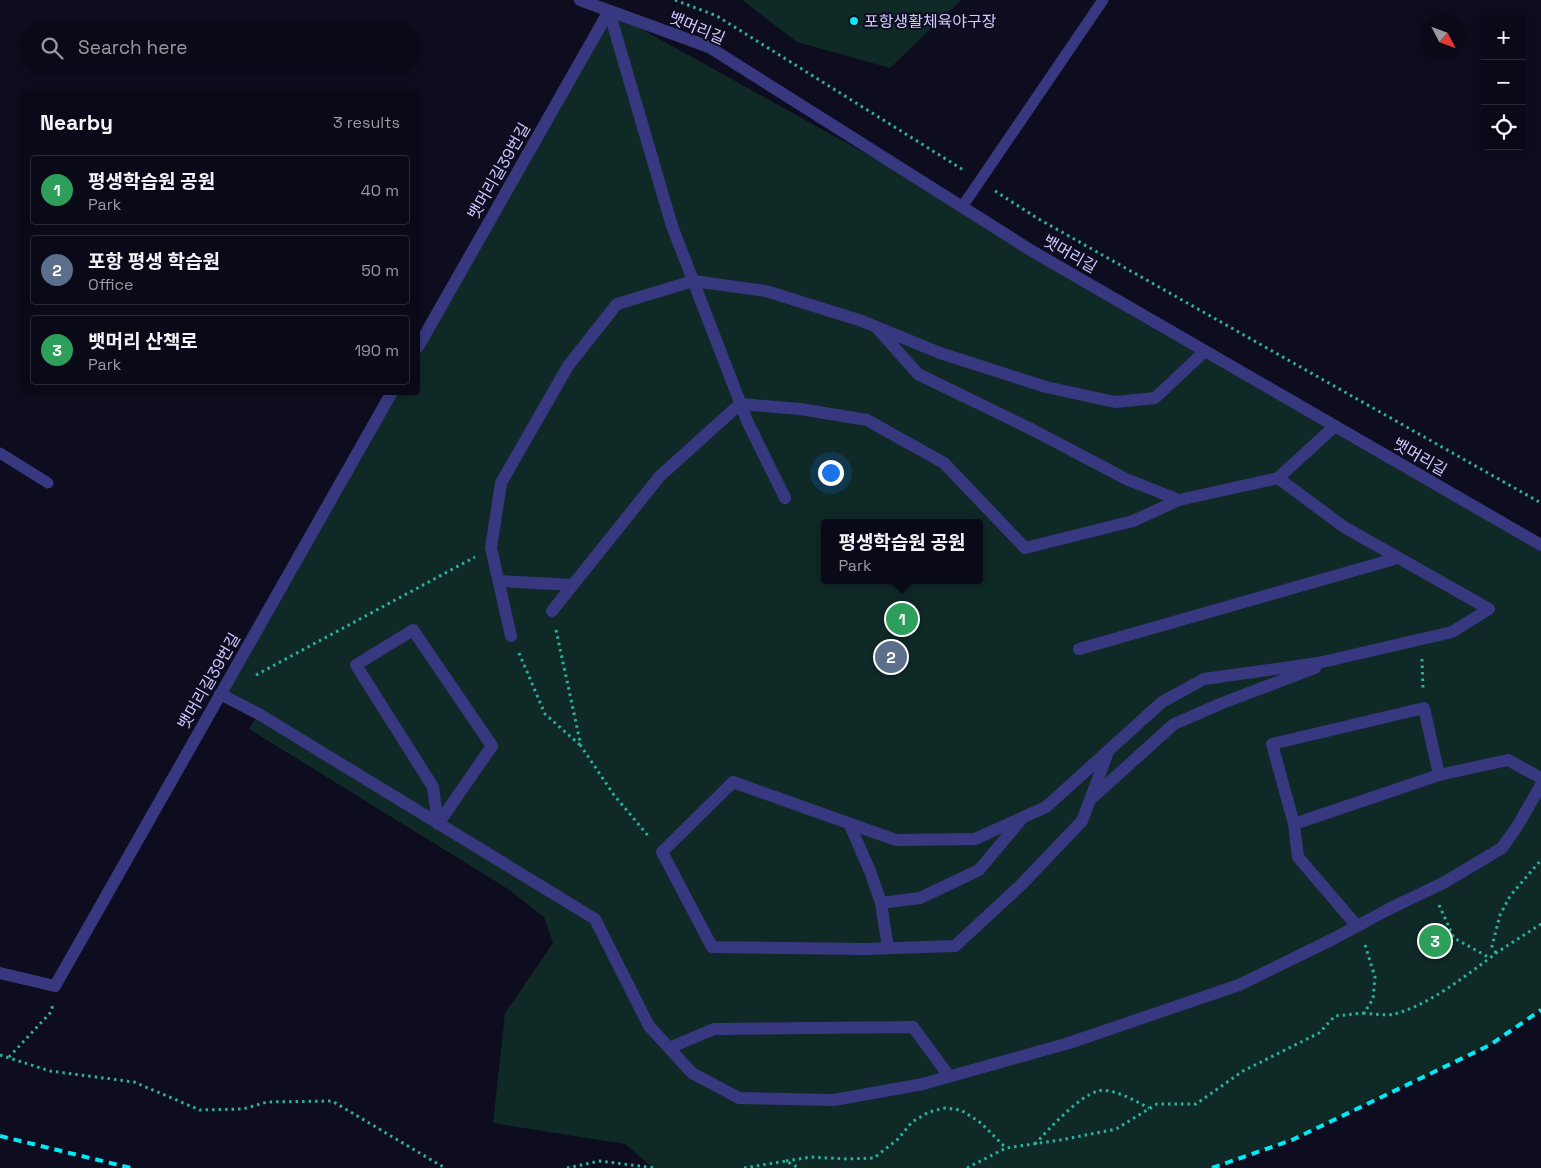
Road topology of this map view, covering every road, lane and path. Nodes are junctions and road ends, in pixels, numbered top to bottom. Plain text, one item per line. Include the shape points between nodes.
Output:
1 (580, 0) edge
2 (675, 0) edge
3 (1103, 0) edge
4 (609, 11) junction
5 (980, 181) junction
6 (962, 207) junction
7 (693, 281) junction
8 (877, 327) junction
9 (420, 343) edge
10 (1205, 351) junction
11 (390, 395) edge
12 (740, 404) junction
13 (1335, 426) junction
14 (0, 453) edge
15 (1278, 478) junction
16 (48, 483) dead end
17 (785, 498) dead end
18 (1179, 500) junction
19 (1541, 504) edge
20 (1541, 545) edge
21 (491, 548) junction
22 (1398, 558) junction
23 (499, 581) junction
24 (572, 585) junction
25 (552, 611) joint
26 (511, 636) joint
27 (1420, 639) junction
28 (1079, 650) dead end
29 (1318, 663) junction
30 (255, 675) dead end
31 (220, 694) junction
32 (1424, 708) junction
33 (581, 746) junction
34 (1108, 752) junction
35 (1439, 775) junction
36 (1541, 778) edge
37 (1541, 785) edge
38 (1090, 800) junction
39 (1021, 819) junction
40 (849, 823) junction
41 (438, 824) junction
42 (1294, 824) junction
43 (662, 852) junction
44 (1541, 860) edge
45 (1432, 888) junction
46 (881, 903) junction
47 (1541, 924) edge
48 (1357, 926) junction
49 (888, 948) junction
50 (1496, 953) junction
51 (1490, 958) junction
52 (0, 974) edge
53 (55, 986) junction
54 (1364, 1013) junction
55 (669, 1048) junction
56 (0, 1055) edge
57 (9, 1057) junction
58 (949, 1076) junction
59 (1149, 1108) junction
60 (1034, 1144) junction
61 (1006, 1148) junction
62 (786, 1161) junction
63 (445, 1168) edge
64 (567, 1168) edge
65 (655, 1168) edge
66 (744, 1168) edge
67 (800, 1168) edge
68 (968, 1168) edge

1 - 4 street, 뱃머리길
2 - 5 path via 717,16
3 - 5 lane
4 - 6 street, 뱃머리길 via 709,47
4 - 7 street via 672,226
4 - 9 street, 뱃머리길39번길
5 - 6 lane
5 - 19 path via 1037,218
6 - 10 street, 뱃머리길
7 - 8 street via 766,291
7 - 12 street
7 - 21 street via 617,304 568,366 501,483
8 - 10 street via 940,353 1046,387 1115,402 1155,398
8 - 18 street via 918,374 1126,479
10 - 13 street, 뱃머리길
11 - 31 street, 뱃머리길39번길
12 - 17 street
12 - 18 street via 800,409 867,420 944,463 1025,548 1133,521
12 - 24 street via 660,476
13 - 15 street
13 - 20 street, 뱃머리길
14 - 16 lane
15 - 18 street
15 - 22 street via 1344,527
21 - 23 street
21 - 30 path
22 - 27 street via 1489,609 1452,632
22 - 28 street
23 - 24 street
23 - 26 street
24 - 25 street
25 - 33 path
26 - 33 path via 545,714
27 - 29 street
27 - 32 path
29 - 34 street via 1204,679 1162,702
29 - 38 street via 1314,669 1174,724
31 - 41 street via 259,714
31 - 53 street, 뱃머리길39번길
32 - 35 street
32 - 42 street via 1272,744
33 - 43 path via 614,794
34 - 38 street
34 - 39 street via 1046,807
35 - 36 street via 1508,760
35 - 42 street
37 - 45 street via 1502,848
38 - 49 street via 1082,821 1021,885 955,946
39 - 40 street via 975,839 896,840
39 - 46 street via 979,870 920,898
40 - 43 street via 733,782
40 - 46 street
41 - 41 street via 492,746 413,630 356,665 433,787
41 - 55 street via 595,919 649,1026
42 - 48 street via 1298,857
43 - 49 street via 712,948
44 - 50 path via 1510,896 1500,915 1492,946
45 - 48 street
45 - 51 path via 1454,938
46 - 49 street
47 - 50 path
48 - 54 path via 1374,977 1373,999
48 - 58 street via 1239,986 1069,1043
50 - 51 path
51 - 54 path via 1443,992 1394,1015
52 - 53 street
53 - 57 path via 52,1012
54 - 59 path via 1335,1016 1319,1033 1243,1071 1196,1104 1157,1104
55 - 58 street via 692,1073 739,1098 834,1100 923,1084
55 - 58 street via 714,1029 913,1027
56 - 57 path
57 - 63 path via 50,1070 134,1082 200,1110 243,1109 267,1102 332,1101
59 - 60 path via 1116,1129
59 - 60 path via 1122,1094 1099,1090 1075,1104
60 - 61 path
61 - 62 path via 982,1123 961,1110 946,1108 929,1112 912,1122 898,1139 874,1158 811,1157
61 - 68 path
62 - 66 path
62 - 67 path
64 - 65 path via 600,1161

